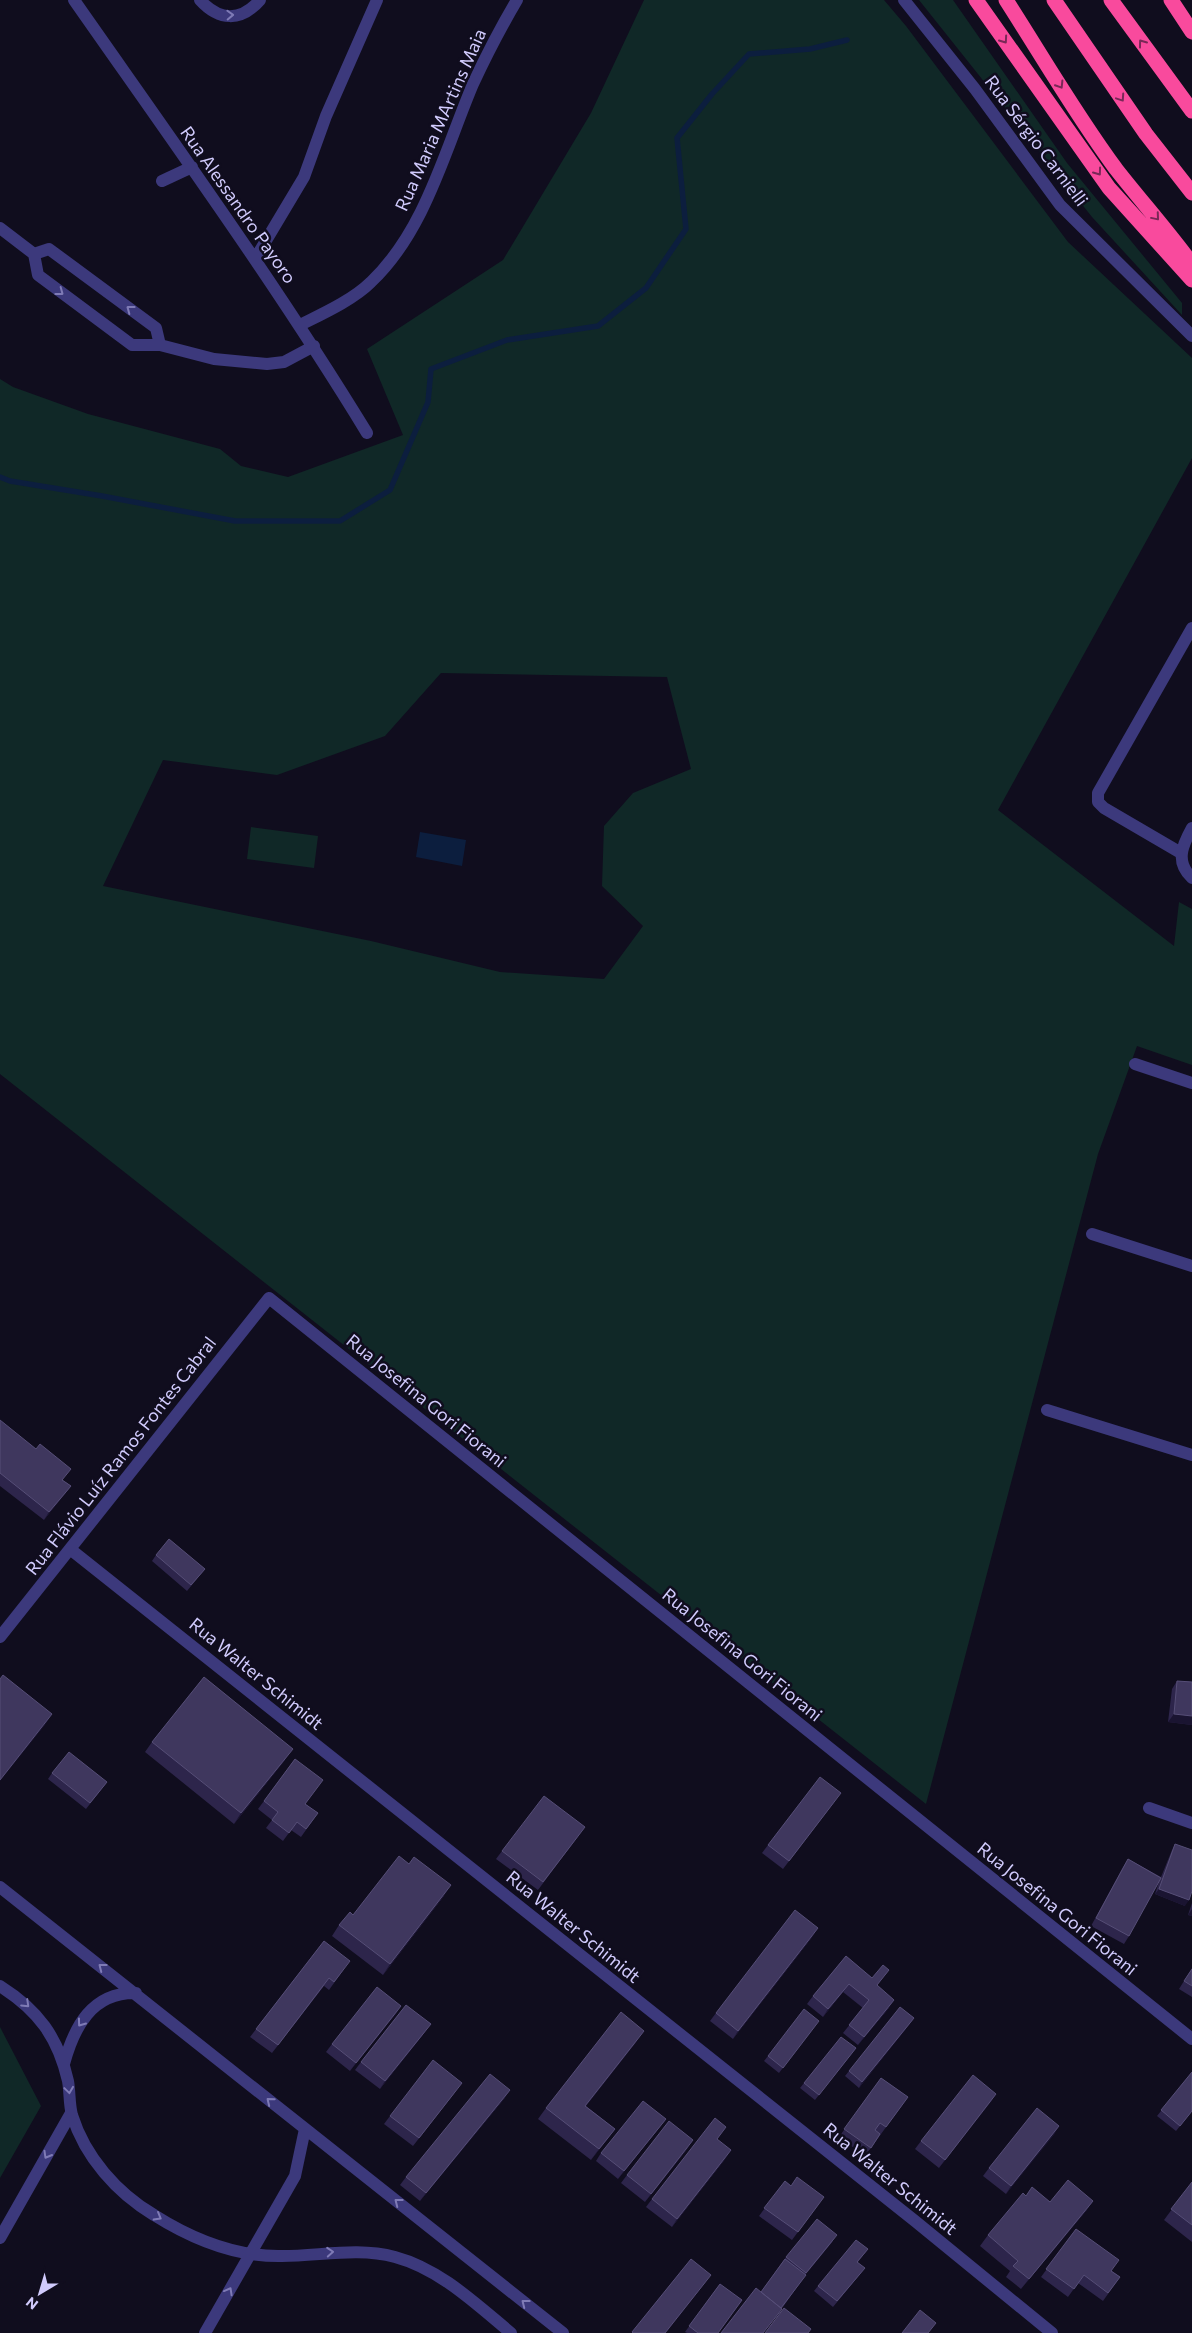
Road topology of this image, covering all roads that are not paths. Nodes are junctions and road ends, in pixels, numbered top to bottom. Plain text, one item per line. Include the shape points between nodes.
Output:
1 (74, 0) edge
2 (200, 0) edge
3 (260, 0) edge
4 (377, 0) edge
5 (517, 0) edge
6 (904, 0) edge
7 (976, 0) edge
8 (1006, 0) edge
9 (1054, 0) edge
10 (1111, 0) edge
11 (1171, 0) edge
12 (1192, 32) edge
13 (1192, 111) edge
14 (192, 167) junction
15 (162, 181) dead end
16 (1192, 193) edge
17 (0, 228) edge
18 (34, 254) junction
19 (255, 259) junction
20 (1192, 264) edge
21 (1192, 280) edge
22 (300, 325) junction
23 (1192, 336) edge
24 (160, 345) junction
25 (314, 346) junction
26 (367, 434) dead end
27 (1192, 628) edge
28 (1192, 828) edge
29 (1181, 857) junction
30 (1192, 878) edge
31 (1135, 1064) dead end
32 (1192, 1083) edge
33 (1092, 1234) dead end
34 (1192, 1266) edge
35 (269, 1298) joint
36 (1047, 1410) dead end
37 (1192, 1454) edge
38 (70, 1549) junction
39 (0, 1637) edge
40 (1149, 1808) dead end
41 (1192, 1823) edge
42 (0, 1886) edge
43 (0, 1986) edge
44 (136, 1993) junction
45 (1192, 2040) edge
46 (64, 2064) junction
47 (72, 2113) junction
48 (306, 2129) junction
49 (0, 2238) edge
50 (250, 2254) junction
51 (205, 2333) edge
52 (512, 2333) edge
53 (563, 2333) edge
54 (1052, 2333) edge

1 - 14 street, Rua Alessandro Payoro
2 -> 3 street via 209,10 233,16 245,13
4 - 19 street via 326,116 304,177
5 - 22 street, Rua Maria MArtins Maia via 474,84 428,197 399,249 370,284
6 - 23 street, Rua Sérgio Carnielli via 975,89 1060,206
7 -> 21 highway via 1109,188
8 -> 20 highway via 1116,169
9 -> 16 highway via 1146,134
13 -> 10 highway
11 - 12 highway
14 - 15 street
14 - 19 street, Rua Alessandro Payoro
17 - 18 street
24 -> 18 street via 156,328 49,249
18 -> 24 street via 38,275 132,345
19 - 22 street, Rua Alessandro Payoro
22 - 25 street, Rua Alessandro Payoro
24 - 25 street via 214,359 267,364 284,362
25 - 26 street, Rua Alessandro Payoro
27 - 29 street via 1098,793 1098,802 1104,808
28 - 29 street
29 - 30 street via 1186,872
31 - 32 street
33 - 34 street
35 - 38 street, Rua Flávio Luíz Ramos Fontes Cabral
35 - 45 street, Rua Josefina Gori Fiorani
36 - 37 street
38 - 39 street, Rua Flávio Luíz Ramos Fontes Cabral
38 - 54 street, Rua Walter Schimidt
40 - 41 street
44 -> 42 street
43 -> 46 street via 24,2001 47,2028
44 -> 46 street via 121,1992 92,2009 70,2040
48 -> 44 street
46 -> 47 street
47 -> 49 street
47 -> 50 street via 80,2136 94,2160 116,2185 153,2215 191,2236
48 - 50 street via 295,2176
53 -> 48 street
51 -> 50 street
50 -> 52 street via 282,2256 354,2250 395,2257 446,2281

